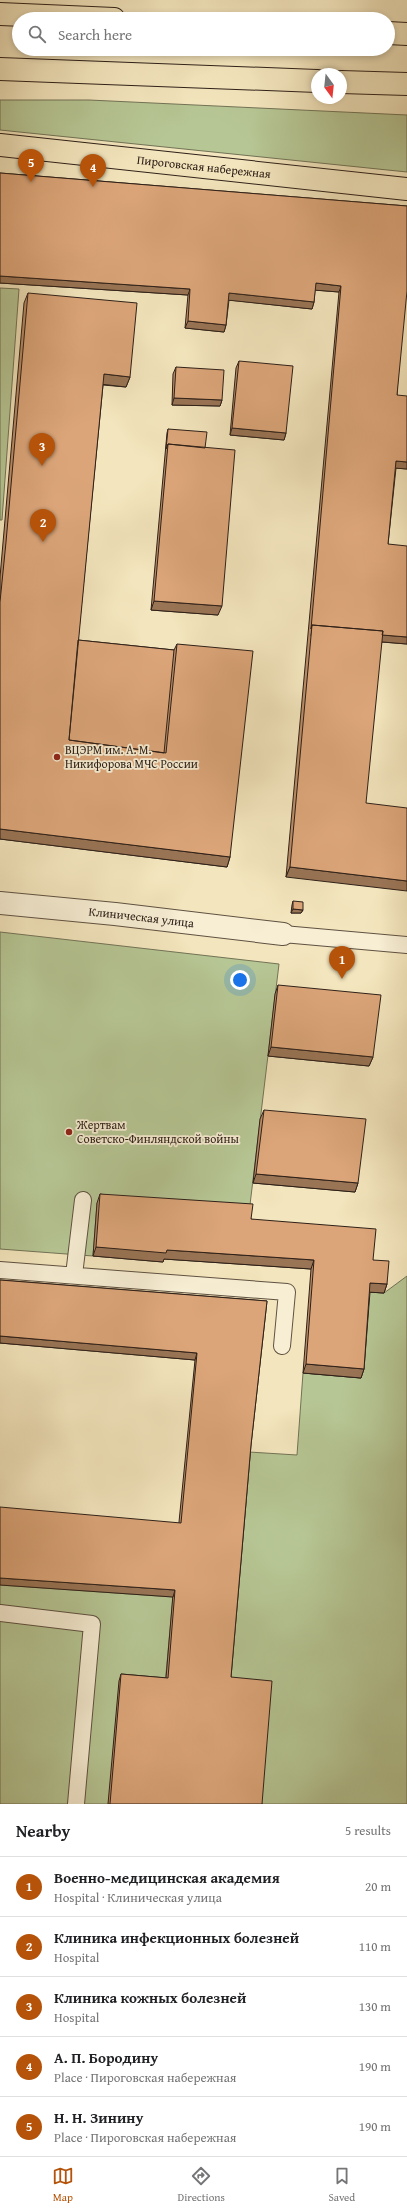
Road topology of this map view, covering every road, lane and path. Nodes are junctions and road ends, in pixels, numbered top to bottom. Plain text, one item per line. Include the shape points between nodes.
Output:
1 (0, 14) edge
2 (12, 15) edge
3 (395, 33) edge
4 (407, 34) edge
5 (0, 68) edge
6 (311, 81) edge
7 (347, 82) edge
8 (407, 84) edge
9 (0, 146) edge
10 (407, 189) edge
11 (0, 903) edge
12 (283, 934) joint
13 (407, 945) edge
14 (83, 1200) dead end
15 (0, 1270) edge
16 (74, 1275) junction
17 (282, 1346) dead end
18 (0, 1613) edge
19 (76, 1804) edge

1 - 2 main road
3 - 4 main road
5 - 6 main road
7 - 8 main road
9 - 10 main road, Пироговская набережная
11 - 12 street, Клиническая улица
12 - 13 lane
14 - 16 lane
15 - 16 lane
16 - 17 lane via 286,1292
18 - 19 lane via 92,1624

